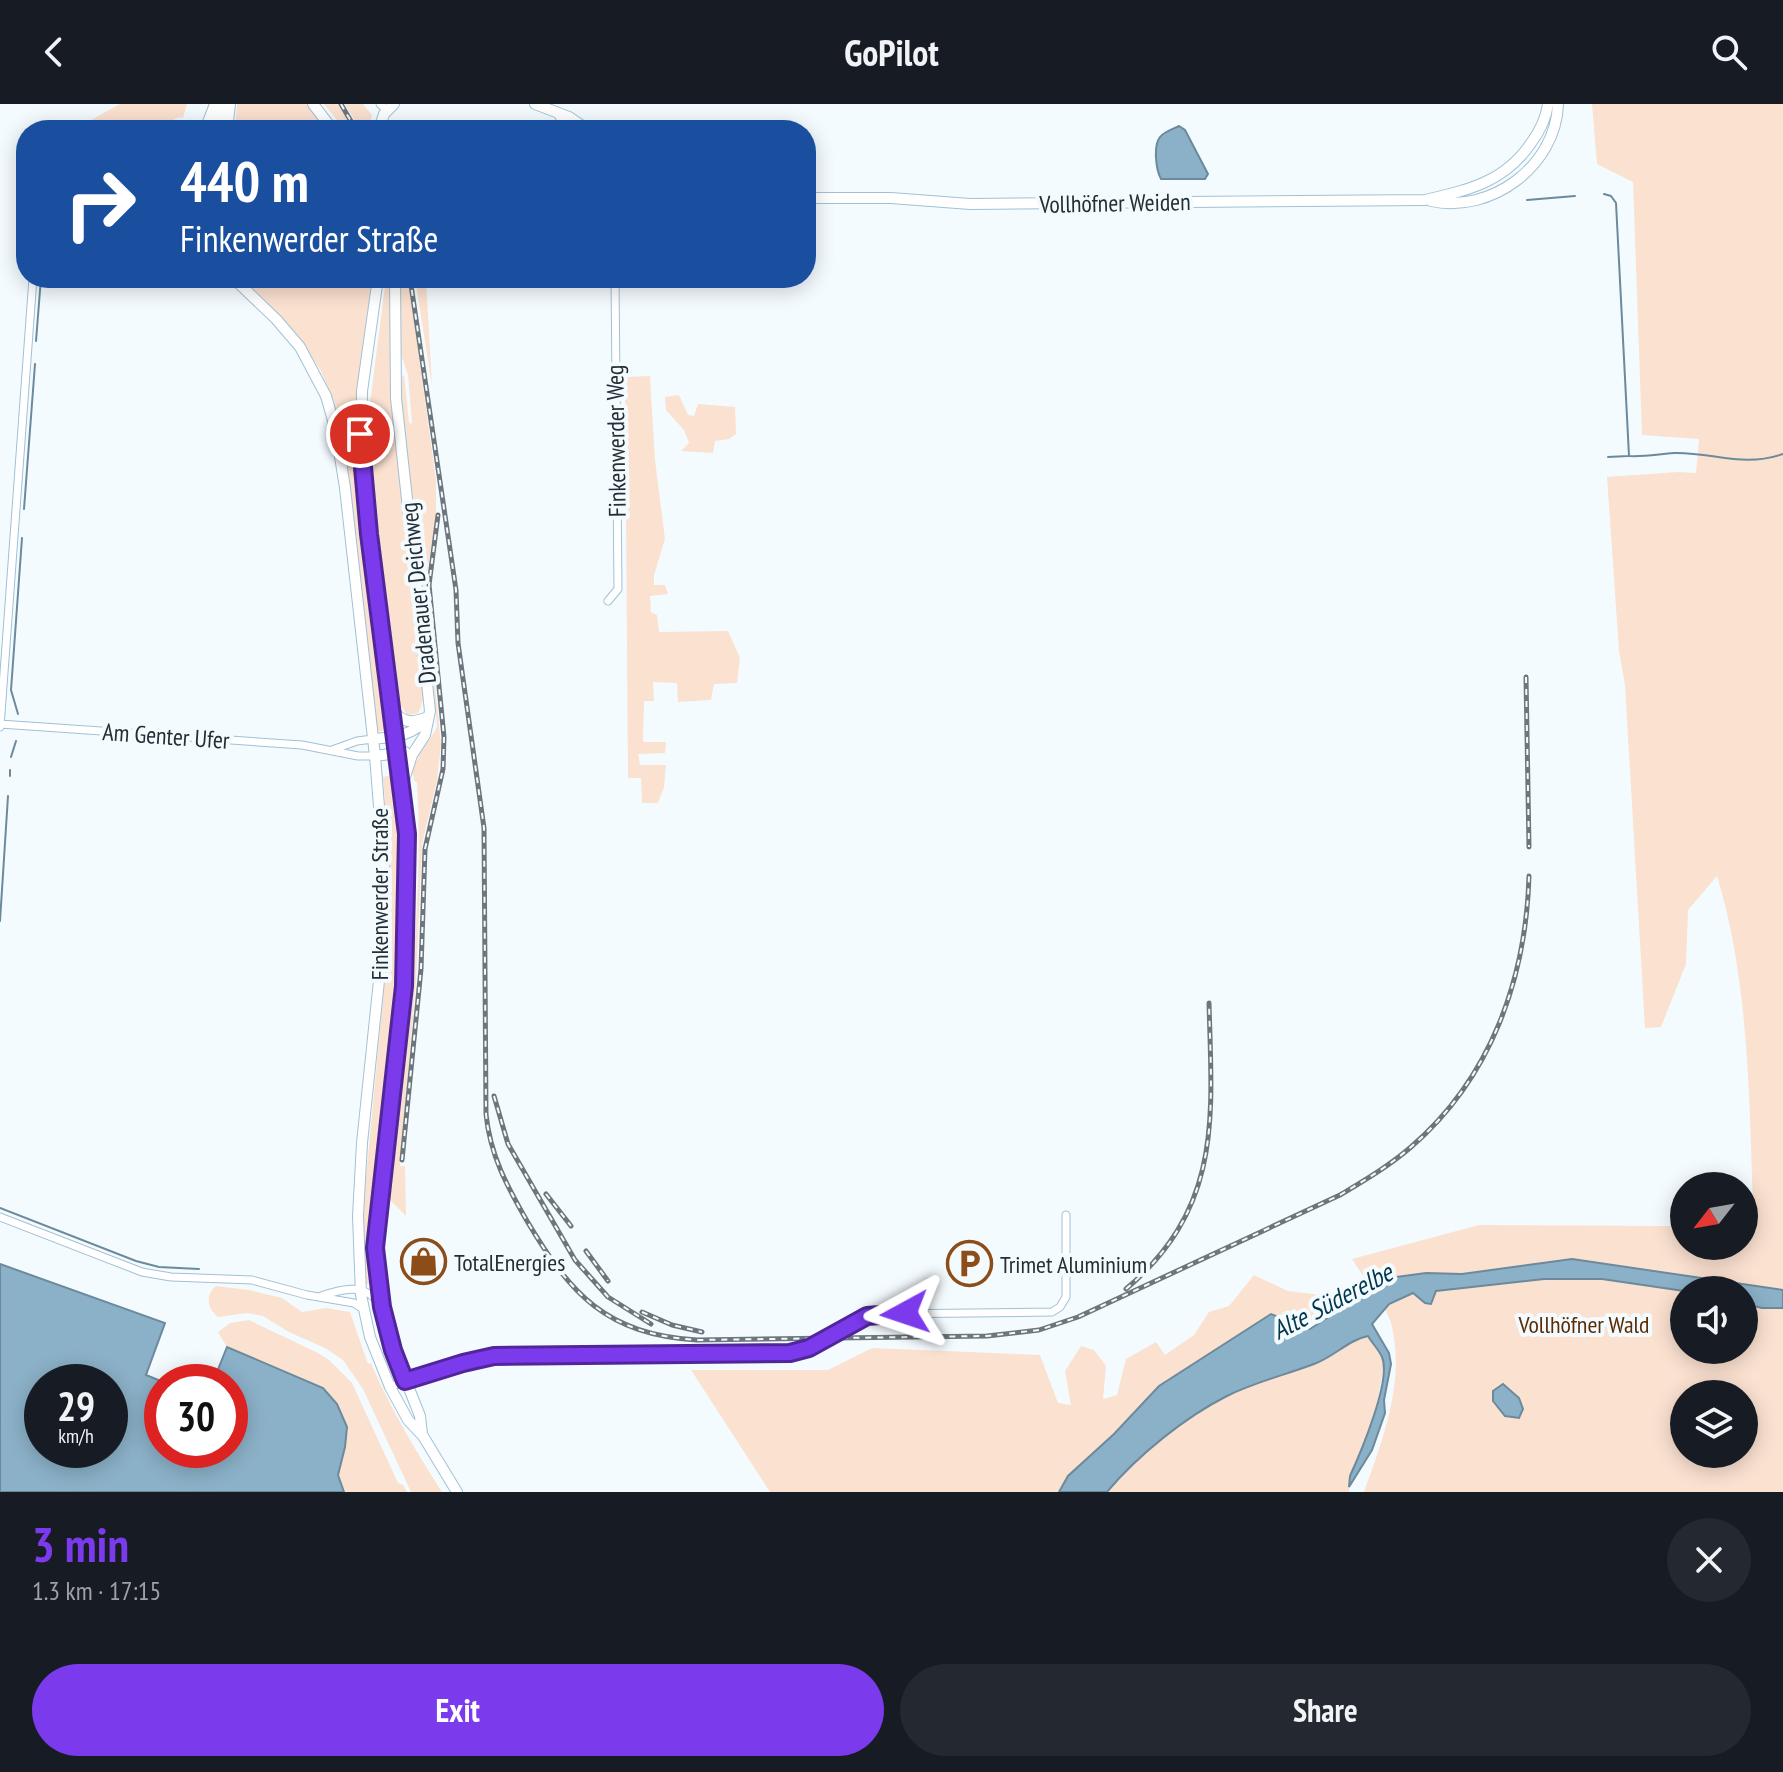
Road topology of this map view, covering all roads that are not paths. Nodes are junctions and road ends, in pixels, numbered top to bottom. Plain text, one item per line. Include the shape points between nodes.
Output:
1 (313, 104) edge
2 (535, 104) edge
3 (1548, 104) edge
4 (1558, 104) edge
5 (559, 114) junction
6 (325, 120) edge
7 (564, 120) edge
8 (573, 120) edge
9 (816, 198) edge
10 (1425, 200) junction
11 (32, 288) edge
12 (243, 288) edge
13 (377, 288) edge
14 (395, 288) edge
15 (615, 288) edge
16 (608, 601) dead end
17 (392, 709) junction
18 (429, 716) junction
19 (0, 726) edge
20 (396, 737) junction
21 (373, 739) junction
22 (416, 747) junction
23 (332, 750) junction
24 (399, 754) junction
25 (375, 756) junction
26 (403, 787) junction
27 (1066, 1215) dead end
28 (0, 1217) edge
29 (360, 1289) junction
30 (319, 1297) junction
31 (382, 1307) junction
32 (363, 1309) junction
33 (405, 1381) junction
34 (390, 1387) junction
35 (423, 1436) junction
36 (457, 1492) edge

1 - 6 main road
2 - 5 main road
3 - 10 main road, Vollhöfner Weiden via 1536,136 1504,173 1479,186
4 - 10 main road, Vollhöfner Weiden via 1549,142 1513,183 1474,201
5 - 7 main road
5 - 8 main road
9 - 10 main road, Vollhöfner Weiden via 954,204
11 - 19 street, Am Genter Ufer
12 - 21 main road, Finkenwerder Straße via 300,347 333,415
13 - 17 main road, Finkenwerder Straße via 362,391 361,457
14 - 18 main road, Dradenauer Deichweg via 396,398
15 - 16 street, Finkenwerder Weg via 618,589
17 - 18 main road, Dradenauer Deichweg via 412,722
17 - 20 main road, Finkenwerder Straße
18 - 20 main road, Dradenauer Deichweg via 414,732
18 - 22 main road, Dradenauer Deichweg
19 - 23 street, Am Genter Ufer
20 - 21 main road, Dradenauer Deichweg
20 - 24 main road, Finkenwerder Straße
21 - 23 street, Am Genter Ufer
21 - 25 main road, Finkenwerder Straße
22 - 24 main road
22 - 26 main road, Dradenauer Deichweg
23 - 25 street, Am Genter Ufer
24 - 25 main road
24 - 26 main road, Finkenwerder Straße
25 - 29 main road, Finkenwerder Straße via 383,831 383,916 362,1143
26 - 31 main road, Finkenwerder Straße via 405,955 375,1248
27 - 33 street via 1066,1297 1052,1312 880,1314 799,1352 494,1356
28 - 30 street via 142,1272 252,1280
29 - 30 street
29 - 31 street
29 - 32 main road, Finkenwerder Straße
30 - 32 street
31 - 33 main road, Finkenwerder Straße
32 - 34 main road, Finkenwerder Straße
33 - 34 street
33 - 35 main road, Finkenwerder Straße
34 - 35 main road, Finkenwerder Straße
35 - 36 main road, Finkenwerder Straße

